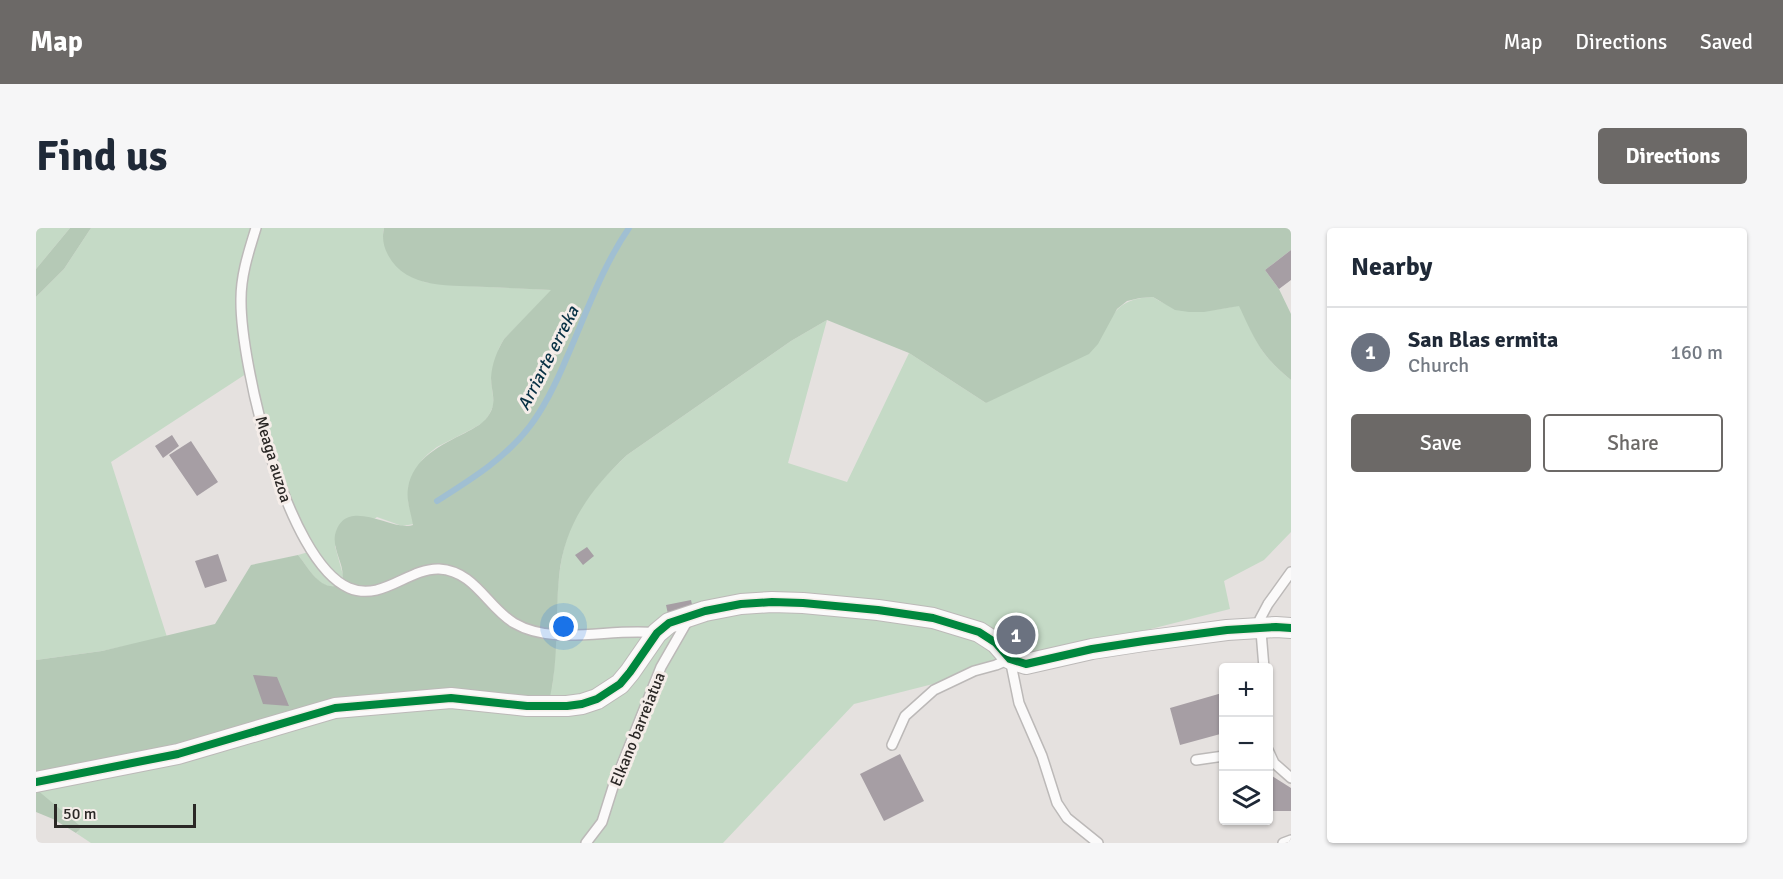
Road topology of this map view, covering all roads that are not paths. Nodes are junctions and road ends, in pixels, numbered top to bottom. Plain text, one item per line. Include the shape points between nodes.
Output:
1 (256, 228) edge
2 (1291, 572) edge
3 (690, 615) junction
4 (1260, 628) junction
5 (1291, 628) edge
6 (657, 633) junction
7 (1010, 659) junction
8 (1264, 663) edge
9 (892, 745) dead end
10 (1219, 757) edge
11 (1196, 760) dead end
12 (1273, 760) edge
13 (1291, 778) edge
14 (36, 782) edge
15 (1291, 840) edge
16 (586, 843) edge
17 (1098, 843) edge
18 (1283, 843) edge

1 - 6 lane, Meaga auzoa via 241,288 249,372 280,488 313,551 332,577 348,588 365,591 390,586 418,573 444,569 461,574 505,617 535,632
2 - 4 lane via 1268,604
3 - 6 street via 669,623
3 - 7 street via 729,605 772,602 900,612 950,622 979,633 996,643
3 - 16 lane, Elkano barreiatua via 662,667 602,822
4 - 5 street
4 - 7 street via 1133,642 1026,664
4 - 8 lane
6 - 14 street via 620,684 582,704 527,706 451,698 334,708 178,754
7 - 9 lane via 934,690 905,716
7 - 17 lane via 1019,703 1057,803 1067,818
10 - 11 lane
12 - 13 lane
15 - 18 lane

